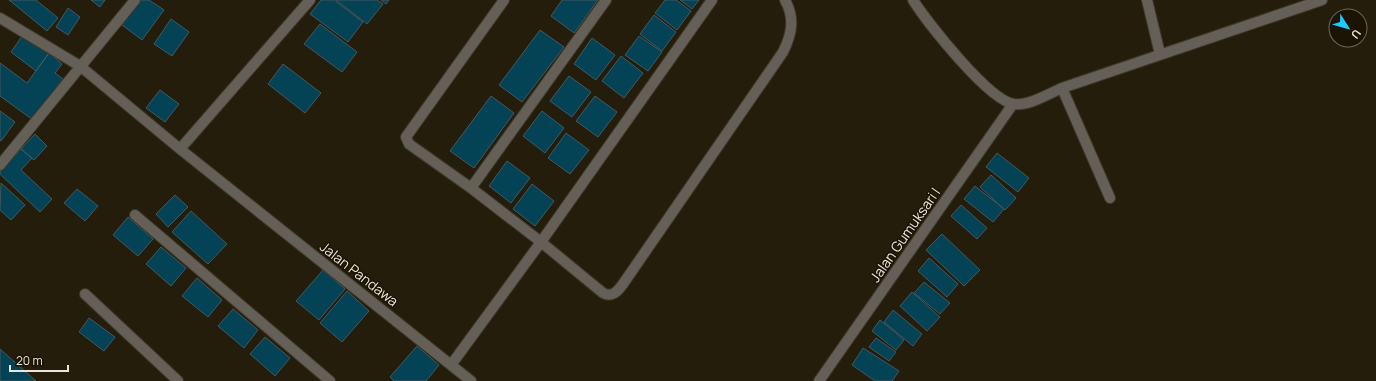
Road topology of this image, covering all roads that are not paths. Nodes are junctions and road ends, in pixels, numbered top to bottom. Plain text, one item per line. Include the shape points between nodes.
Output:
1 (135, 0) edge
2 (310, 0) edge
3 (504, 0) edge
4 (606, 0) edge
5 (712, 0) edge
6 (785, 0) edge
7 (913, 0) edge
8 (1147, 0) edge
9 (1322, 0) edge
10 (1308, 2) edge
11 (0, 18) edge
12 (1160, 54) junction
13 (80, 66) junction
14 (1062, 88) junction
15 (1013, 104) junction
16 (180, 150) junction
17 (0, 165) edge
18 (471, 188) junction
19 (1110, 198) dead end
20 (135, 215) dead end
21 (542, 242) junction
22 (85, 294) dead end
23 (451, 365) junction
24 (178, 381) edge
25 (330, 381) edge
26 (471, 381) edge
27 (819, 381) edge

1 - 13 street
2 - 16 street
3 - 18 street via 406,137 410,144
4 - 18 street
5 - 21 street
6 - 21 street via 791,12 792,22 783,52 617,292 604,294
7 - 15 street via 963,63 994,94
8 - 12 street
9 - 10 street
10 - 12 street
11 - 13 street, Jalan Pandawa
12 - 14 street
13 - 16 street, Jalan Pandawa
13 - 17 street
14 - 15 street via 1029,102
14 - 19 street
15 - 27 street, Jalan Gumuksari I
16 - 23 street, Jalan Pandawa
18 - 21 street
20 - 25 street
21 - 23 street
22 - 24 street
23 - 26 street, Jalan Pandawa

